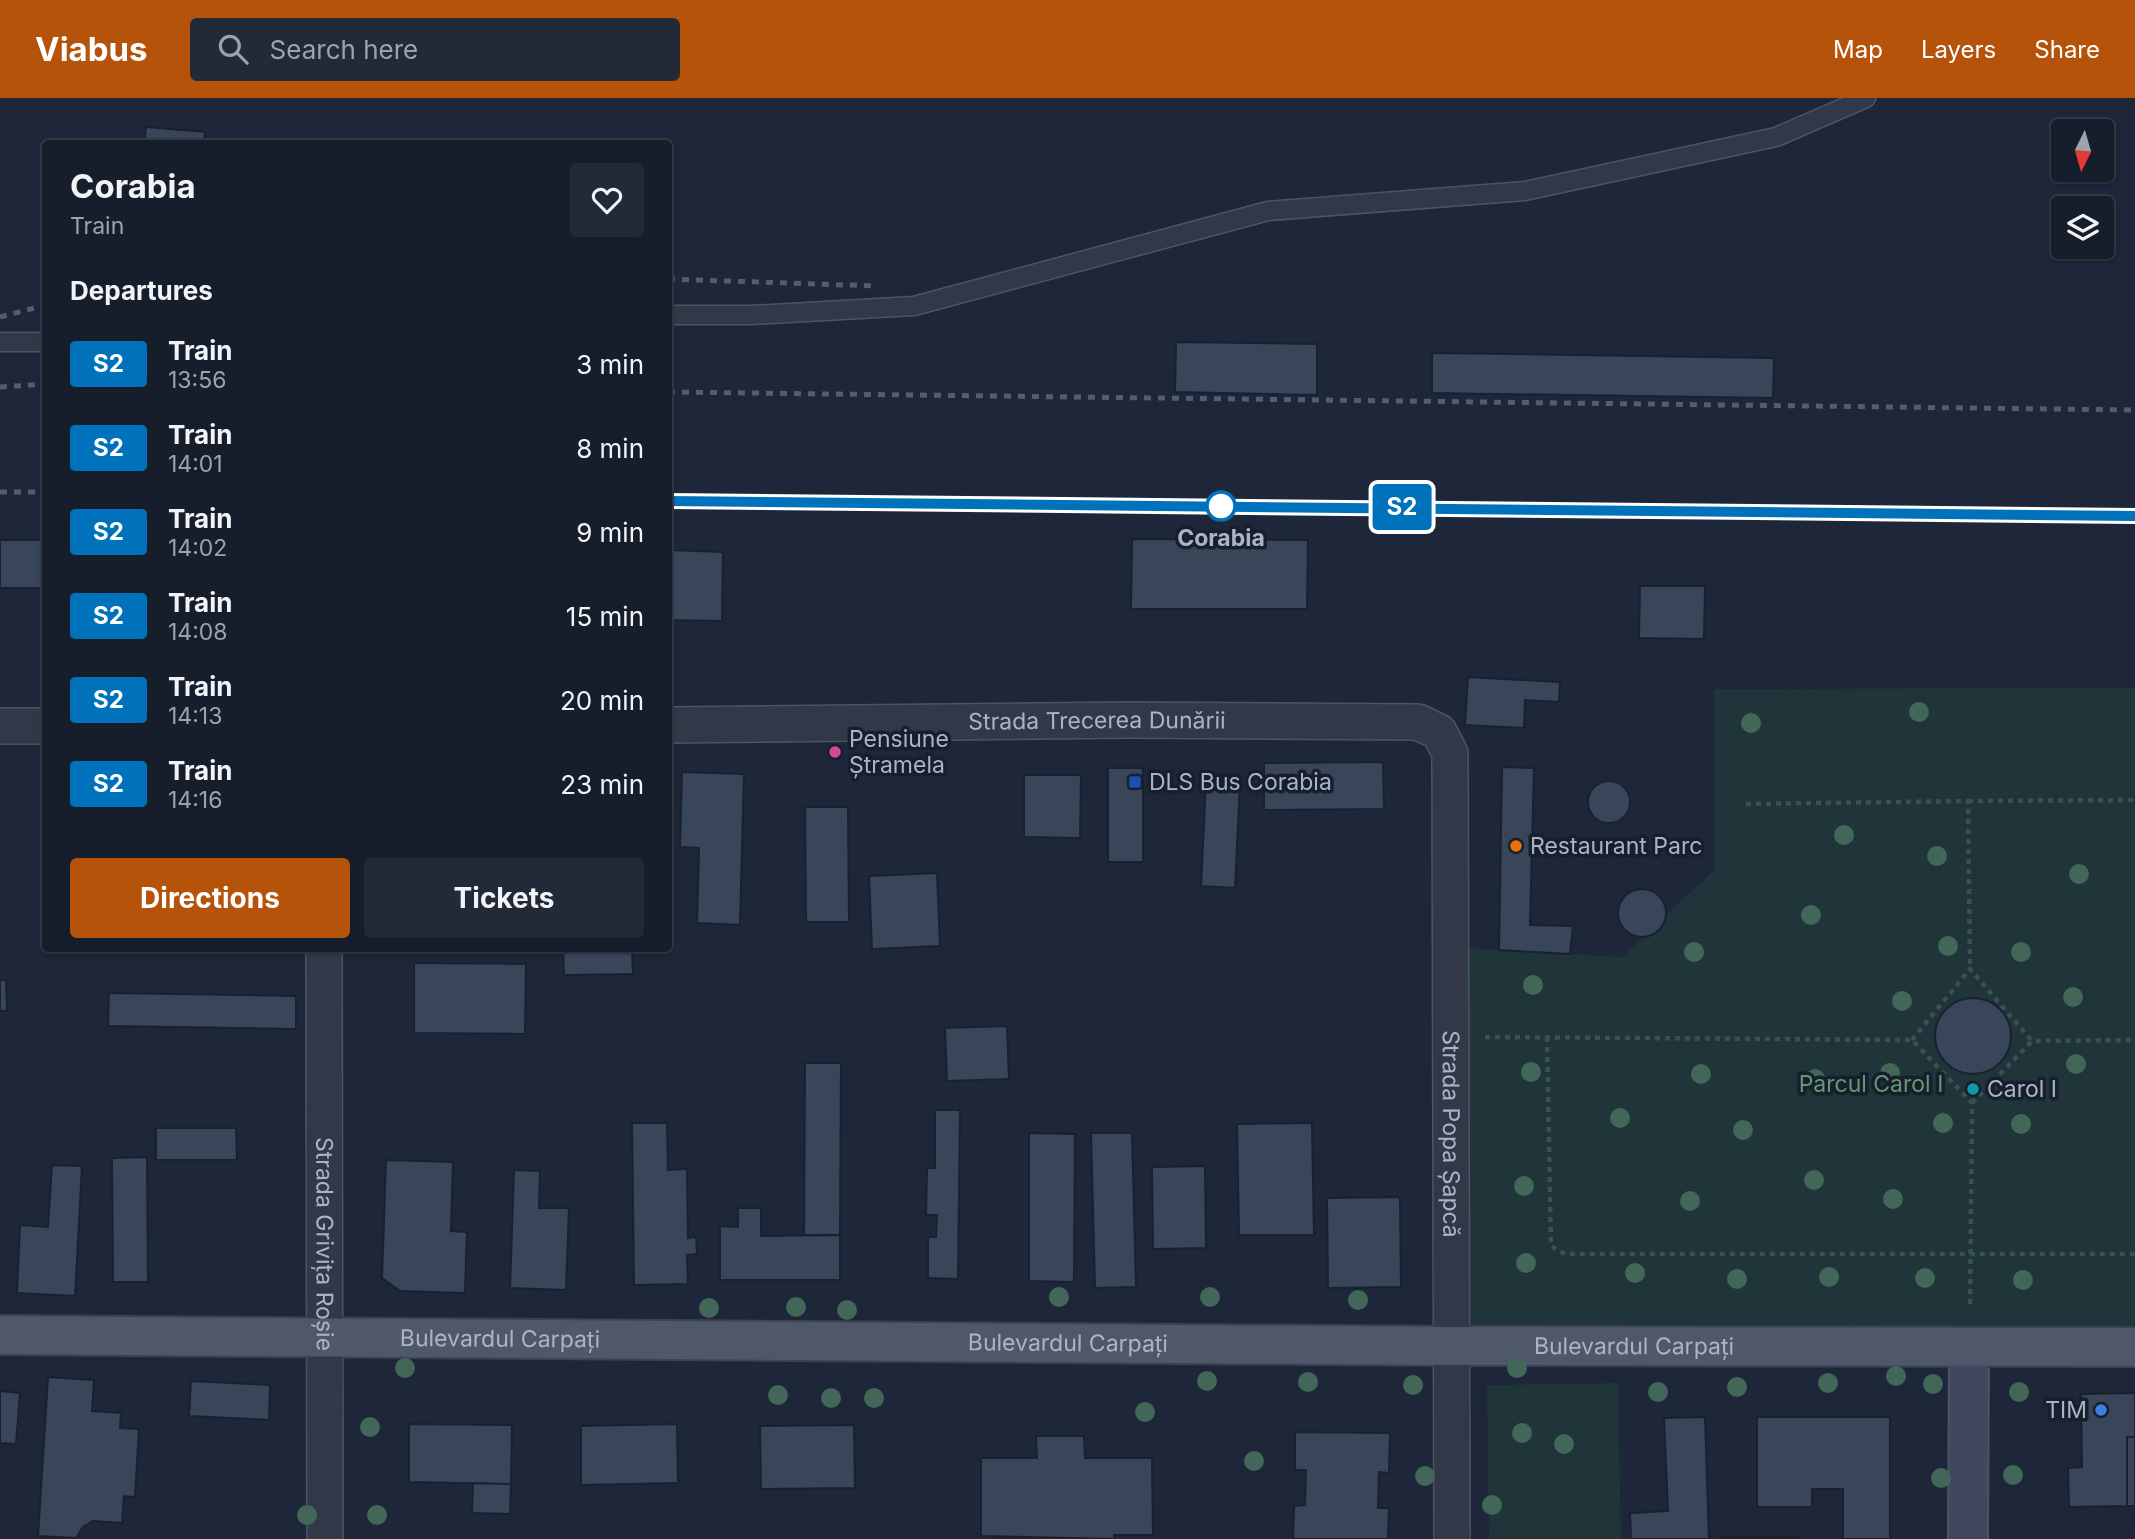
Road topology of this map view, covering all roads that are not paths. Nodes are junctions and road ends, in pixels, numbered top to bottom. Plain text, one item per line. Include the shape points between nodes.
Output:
1 (1866, 98) edge
2 (672, 315) edge
3 (0, 342) edge
4 (42, 342) edge
5 (672, 725) edge
6 (0, 726) edge
7 (42, 726) edge
8 (1439, 732) joint
9 (324, 952) edge
10 (0, 1335) edge
11 (324, 1337) junction
12 (1452, 1346) junction
13 (1969, 1348) junction
14 (2135, 1348) edge
15 (325, 1539) edge
16 (1452, 1539) edge
17 (1968, 1539) edge

1 - 2 lane via 1776,137 1525,191 1268,211 914,306
3 - 4 lane
5 - 8 street, Strada Trecerea Dunării via 1418,722
6 - 7 street
8 - 12 street, Strada Popa Șapcă via 1450,753
9 - 11 street, Strada Grivița Roșie
10 - 11 main road, Bulevardul Carpați
11 - 12 main road, Bulevardul Carpați
11 - 15 street, Strada Grivița Roșie
12 - 13 main road, Bulevardul Carpați
12 - 16 street, Strada Popa Șapcă
13 - 14 main road, Bulevardul Carpați
13 - 17 street

